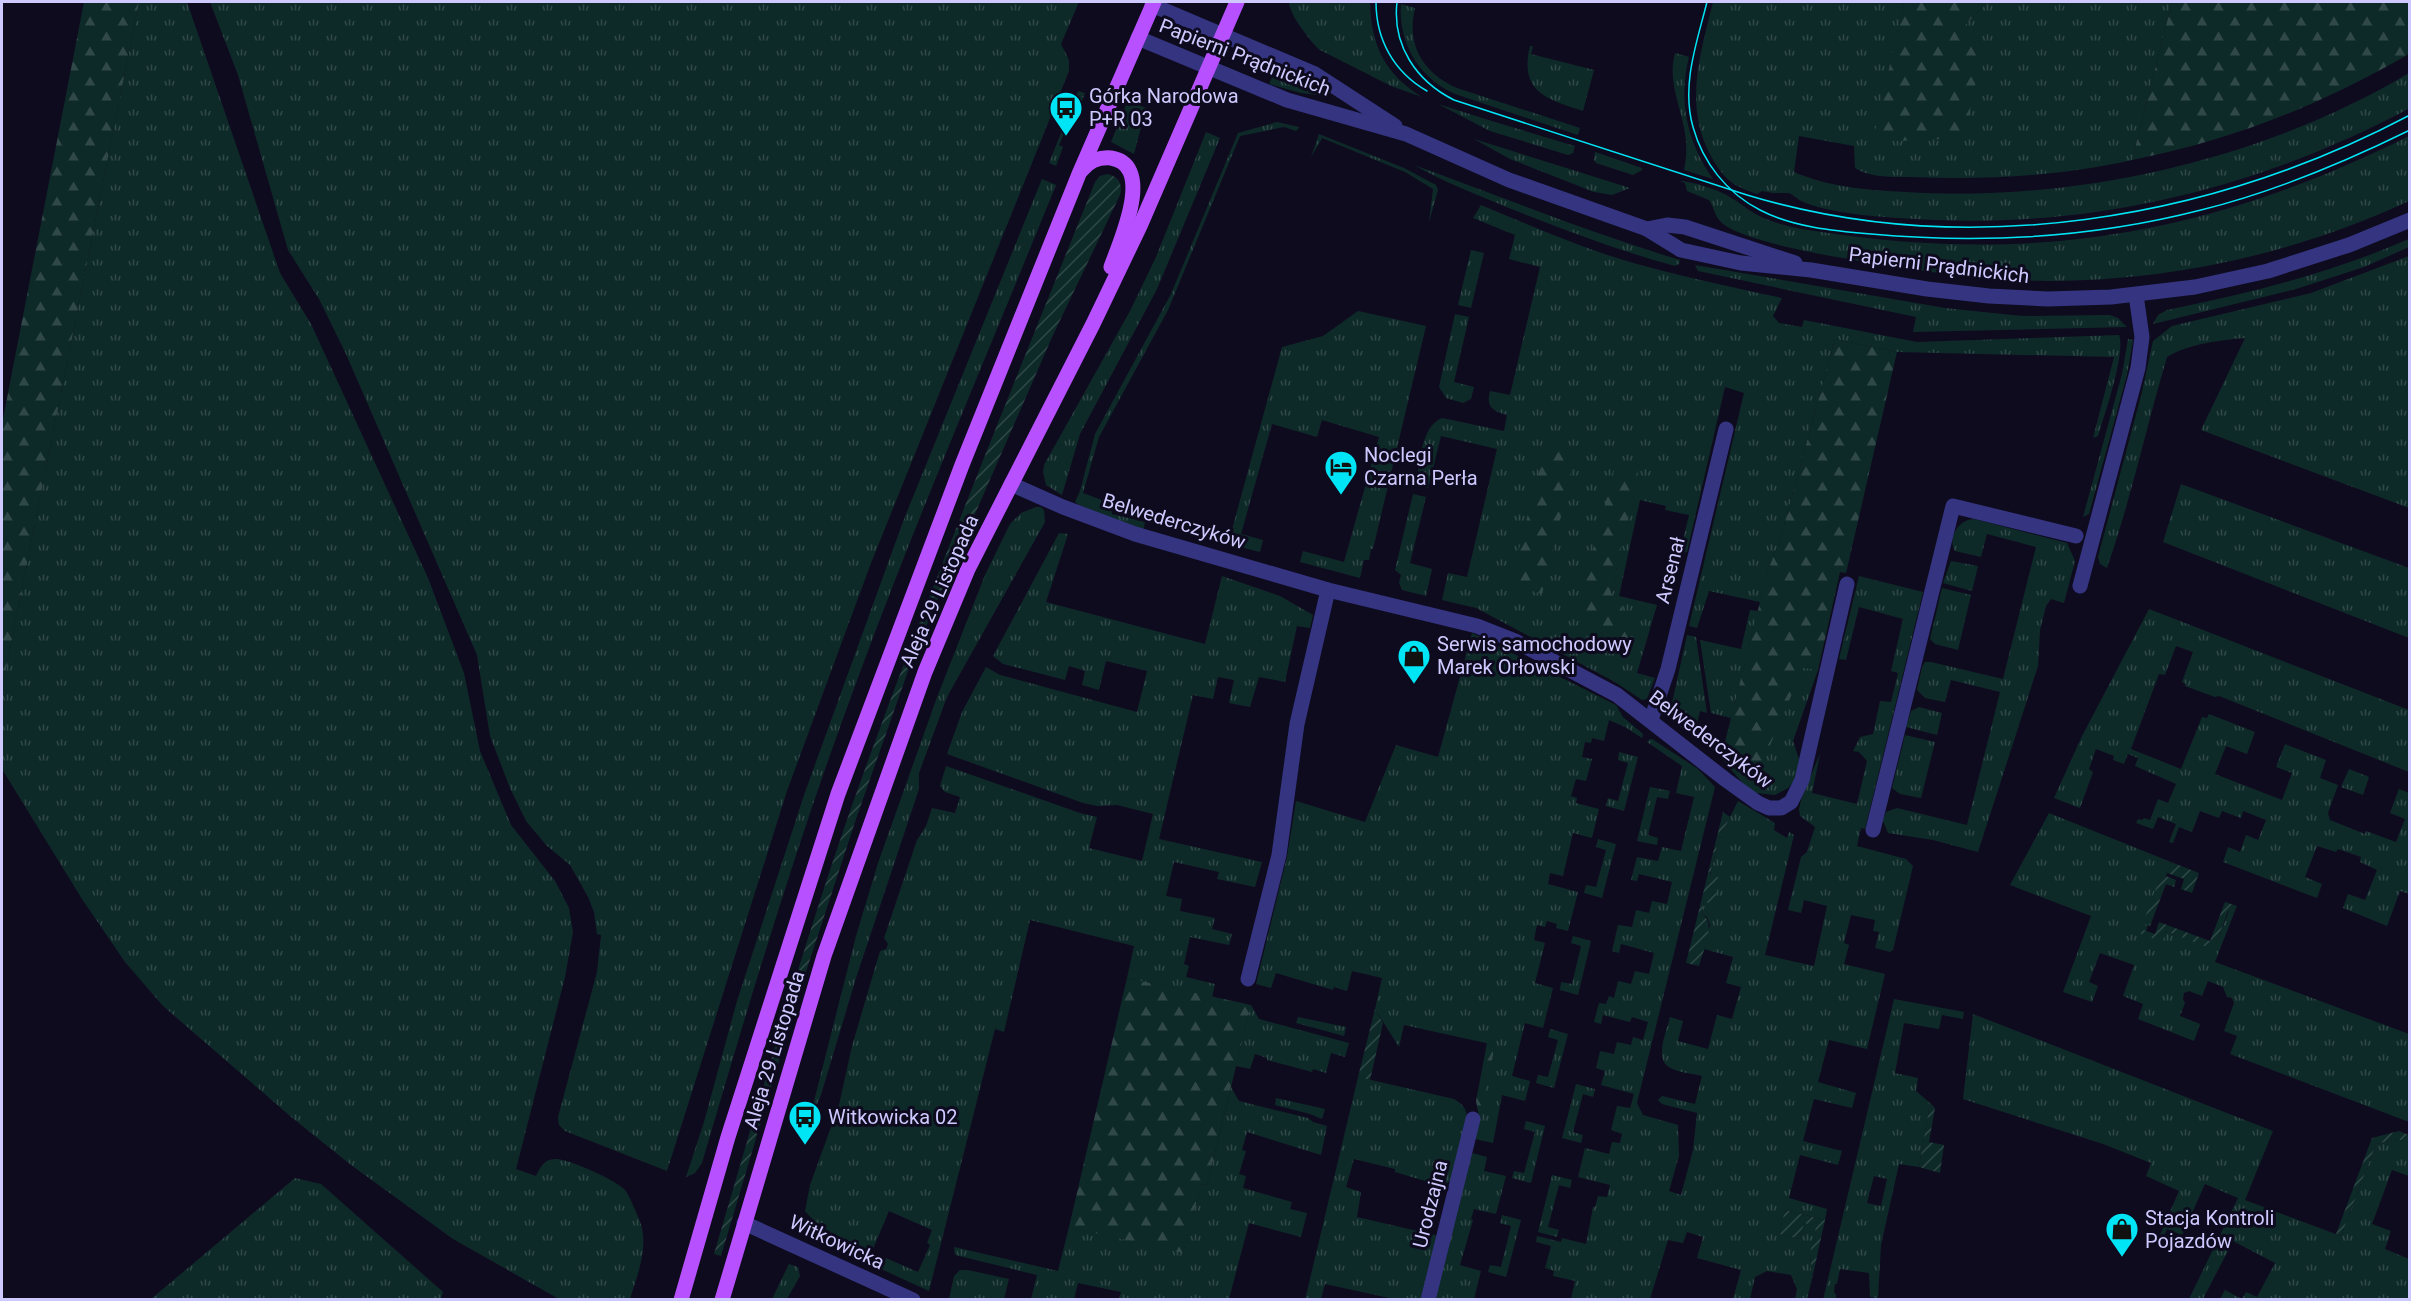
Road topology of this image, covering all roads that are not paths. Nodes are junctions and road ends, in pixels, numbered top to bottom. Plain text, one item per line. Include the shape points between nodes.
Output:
1 (1237, 2) edge
2 (1153, 3) edge
3 (1223, 34) junction
4 (1138, 38) junction
5 (1209, 68) junction
6 (1406, 134) junction
7 (1079, 174) junction
8 (2409, 220) edge
9 (1647, 229) junction
10 (1811, 270) junction
11 (2136, 295) junction
12 (1093, 324) junction
13 (1726, 429) dead end
14 (1011, 484) junction
15 (2076, 536) dead end
16 (1846, 584) dead end
17 (2080, 586) dead end
18 (1328, 590) junction
19 (1651, 720) junction
20 (1873, 830) dead end
21 (1248, 979) dead end
22 (1473, 1119) dead end
23 (744, 1223) junction
24 (681, 1299) edge
25 (722, 1299) edge
26 (913, 1299) edge
27 (1428, 1299) edge

1 - 3 main road, Aleja 29 Listopada
2 - 3 street, Papierni Prądnickich
2 - 4 main road, Aleja 29 Listopada
3 - 5 main road, Aleja 29 Listopada
3 - 6 street, Papierni Prądnickich via 1315,74
4 - 5 street, Papierni Prądnickich
4 - 7 main road, Aleja 29 Listopada
5 - 6 street, Papierni Prądnickich via 1287,100
5 - 12 main road, Aleja 29 Listopada
6 - 9 street, Papierni Prądnickich via 1509,180
7 - 12 main road via 1089,163 1112,158 1127,168 1134,187
7 - 24 main road, Aleja 29 Listopada via 962,465 838,794 728,1137
8 - 11 street, Papierni Prądnickich via 2268,272
9 - 10 street, Papierni Prądnickich via 1690,253
9 - 10 street, Papierni Prądnickich via 1685,227
10 - 11 street, Papierni Prądnickich via 1998,297 2070,299
11 - 17 street via 2142,337 2138,368
12 - 14 main road, Aleja 29 Listopada
13 - 19 street, Arsenał via 1668,669
14 - 18 street, Belwederczyków via 1135,534
14 - 23 main road, Aleja 29 Listopada via 968,569 901,737 824,956
15 - 20 street via 1953,506
16 - 19 street, Belwederczyków via 1804,772 1791,802 1776,809 1758,803
18 - 19 street, Belwederczyków via 1496,633 1617,695
18 - 21 street via 1297,724 1280,855
22 - 27 street, Urodzajna
23 - 25 main road, Aleja 29 Listopada
23 - 26 street, Witkowicka

